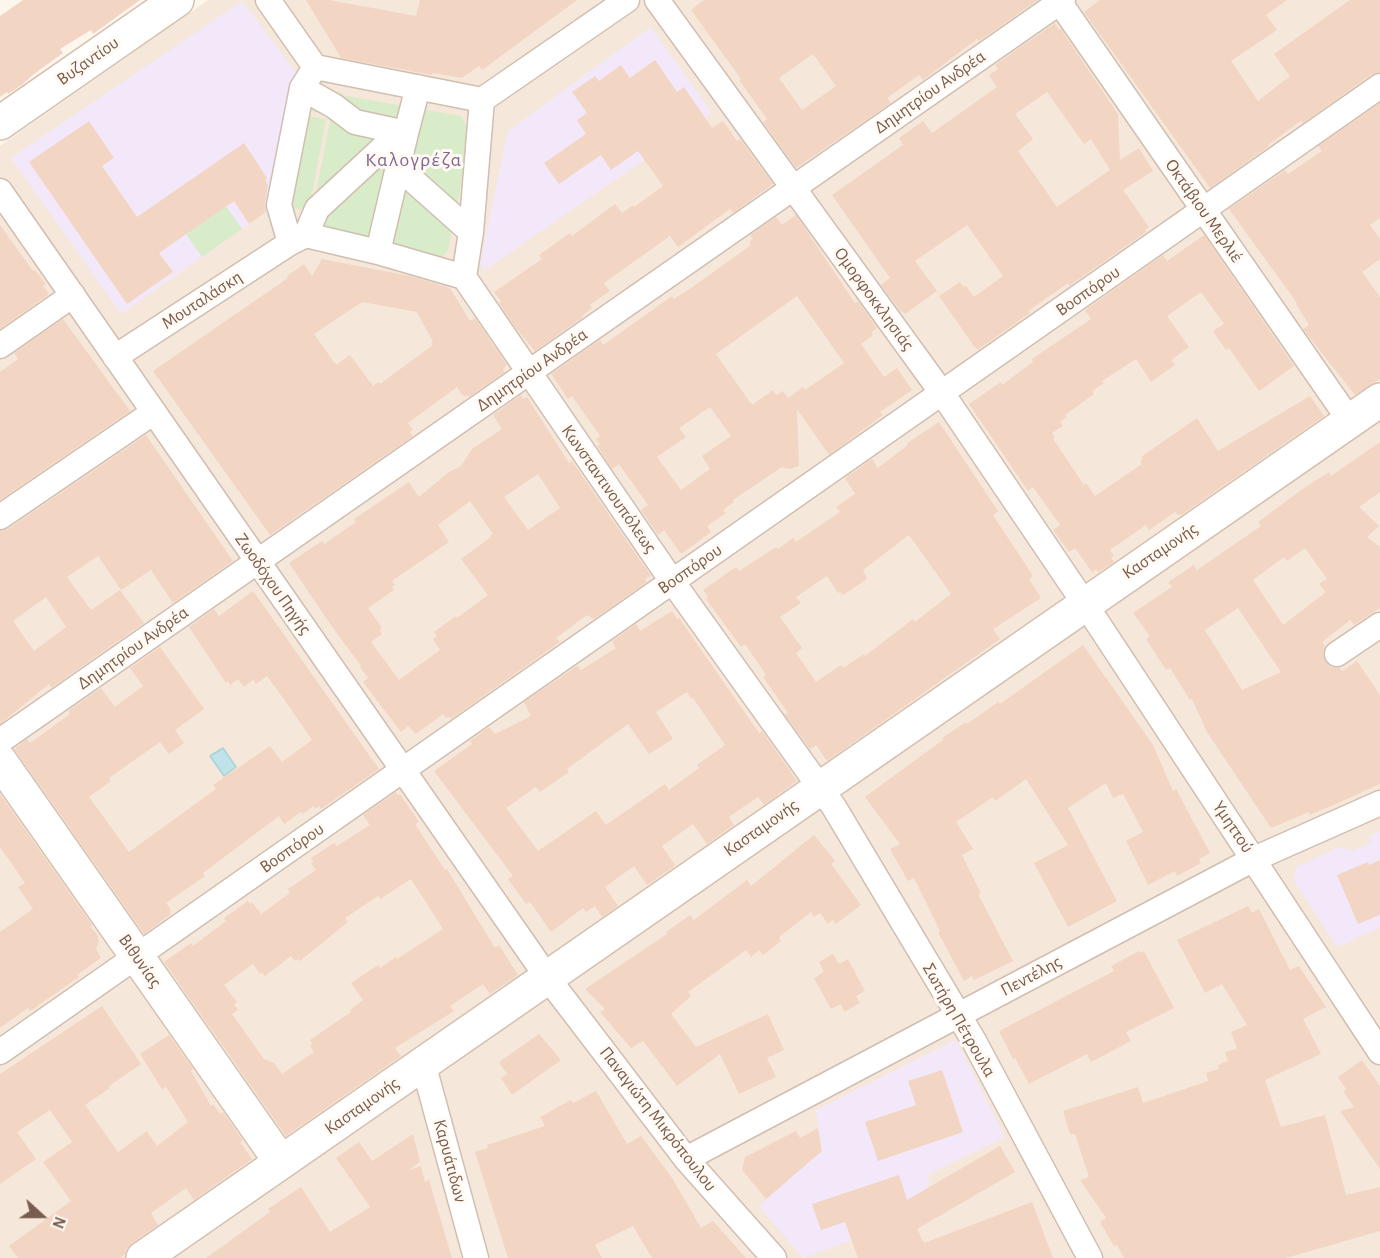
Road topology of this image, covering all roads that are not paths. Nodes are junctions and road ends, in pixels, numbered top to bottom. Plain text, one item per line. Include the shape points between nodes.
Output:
1 (177, 0) edge
2 (268, 0) edge
3 (627, 0) edge
4 (657, 0) edge
5 (1061, 1) edge
6 (315, 67) junction
7 (418, 87) junction
8 (1380, 87) edge
9 (302, 88) junction
10 (482, 100) junction
11 (0, 123) edge
12 (403, 132) junction
13 (398, 167) junction
14 (793, 188) junction
15 (0, 191) edge
16 (1203, 210) junction
17 (471, 232) junction
18 (298, 239) junction
19 (378, 252) junction
20 (464, 277) junction
21 (73, 295) junction
22 (0, 346) edge
23 (115, 357) junction
24 (529, 372) junction
25 (942, 393) junction
26 (1380, 400) edge
27 (154, 412) junction
28 (1350, 421) junction
29 (0, 517) edge
30 (257, 561) junction
31 (672, 582) junction
32 (1084, 604) junction
33 (1380, 625) edge
34 (1337, 654) dead end
35 (0, 741) edge
36 (0, 760) edge
37 (403, 770) junction
38 (821, 787) junction
39 (1380, 803) edge
40 (1254, 859) junction
41 (137, 956) junction
42 (547, 977) junction
43 (957, 1015) junction
44 (0, 1052) edge
45 (1380, 1052) edge
46 (423, 1063) junction
47 (686, 1159) junction
48 (281, 1162) junction
49 (143, 1258) edge
50 (476, 1258) edge
51 (774, 1258) edge
52 (1090, 1258) edge

1 - 11 street, Βυζαντίου
2 - 6 street
3 - 10 street
4 - 14 street, Ομορφοκκλησιάς
5 - 14 street, Δημητρίου Ανδρέα
5 - 16 street, Οκτάβιου Μερλιέ
6 - 7 street
6 - 9 street
7 - 10 street
7 - 12 street
8 - 16 street, Βοσπόρου
9 - 12 street via 355,122
9 - 18 street via 279,205
10 - 17 street
12 - 13 street
12 - 18 street via 317,209
13 - 17 street
13 - 19 street
14 - 24 street, Δημητρίου Ανδρέα
14 - 25 street, Ομορφοκκλησιάς
15 - 21 street, Ζωοδόχου Πηγής
16 - 25 street, Βοσπόρου
16 - 28 street, Οκτάβιου Μερλιέ
17 - 20 street
18 - 19 street
18 - 23 street, Μουταλάσκη
19 - 20 street
20 - 24 street, Κωνσταντινουπόλεως
21 - 22 street
21 - 23 street, Ζωοδόχου Πηγής
23 - 27 street, Ζωοδόχου Πηγής
24 - 30 street, Δημητρίου Ανδρέα
24 - 31 street, Κωνσταντινουπόλεως
25 - 31 street, Βοσπόρου
25 - 32 street, Ομορφοκκλησιάς
26 - 28 street, Κασταμονής
27 - 29 street
27 - 30 street, Ζωοδόχου Πηγής
28 - 32 street, Κασταμονής
30 - 35 street, Δημητρίου Ανδρέα
30 - 37 street, Ζωοδόχου Πηγής
31 - 37 street, Βοσπόρου
31 - 38 street, Κωνσταντινουπόλεως
32 - 38 street, Κασταμονής
32 - 40 street, Υμηττού
33 - 34 street
36 - 41 street, Βιθυνίας
37 - 41 street, Βοσπόρου
37 - 42 street, Ζωοδόχου Πηγής
38 - 42 street, Κασταμονής
38 - 43 street, Σωτήρη Πέτρουλα
39 - 40 street, Πεντέλης
40 - 43 street, Πεντέλης
40 - 45 street, Υμηττού
41 - 44 street, Βοσπόρου
41 - 48 street, Βιθυνίας
42 - 46 street, Κασταμονής
42 - 47 street, Παναγιώτη Μικρόπουλου
43 - 47 street, Πεντέλης
43 - 52 street, Σωτήρη Πέτρουλα
46 - 48 street, Κασταμονής
46 - 50 street, Καρυάτιδων
47 - 51 street, Παναγιώτη Μικρόπουλου
48 - 49 street, Κασταμονής

